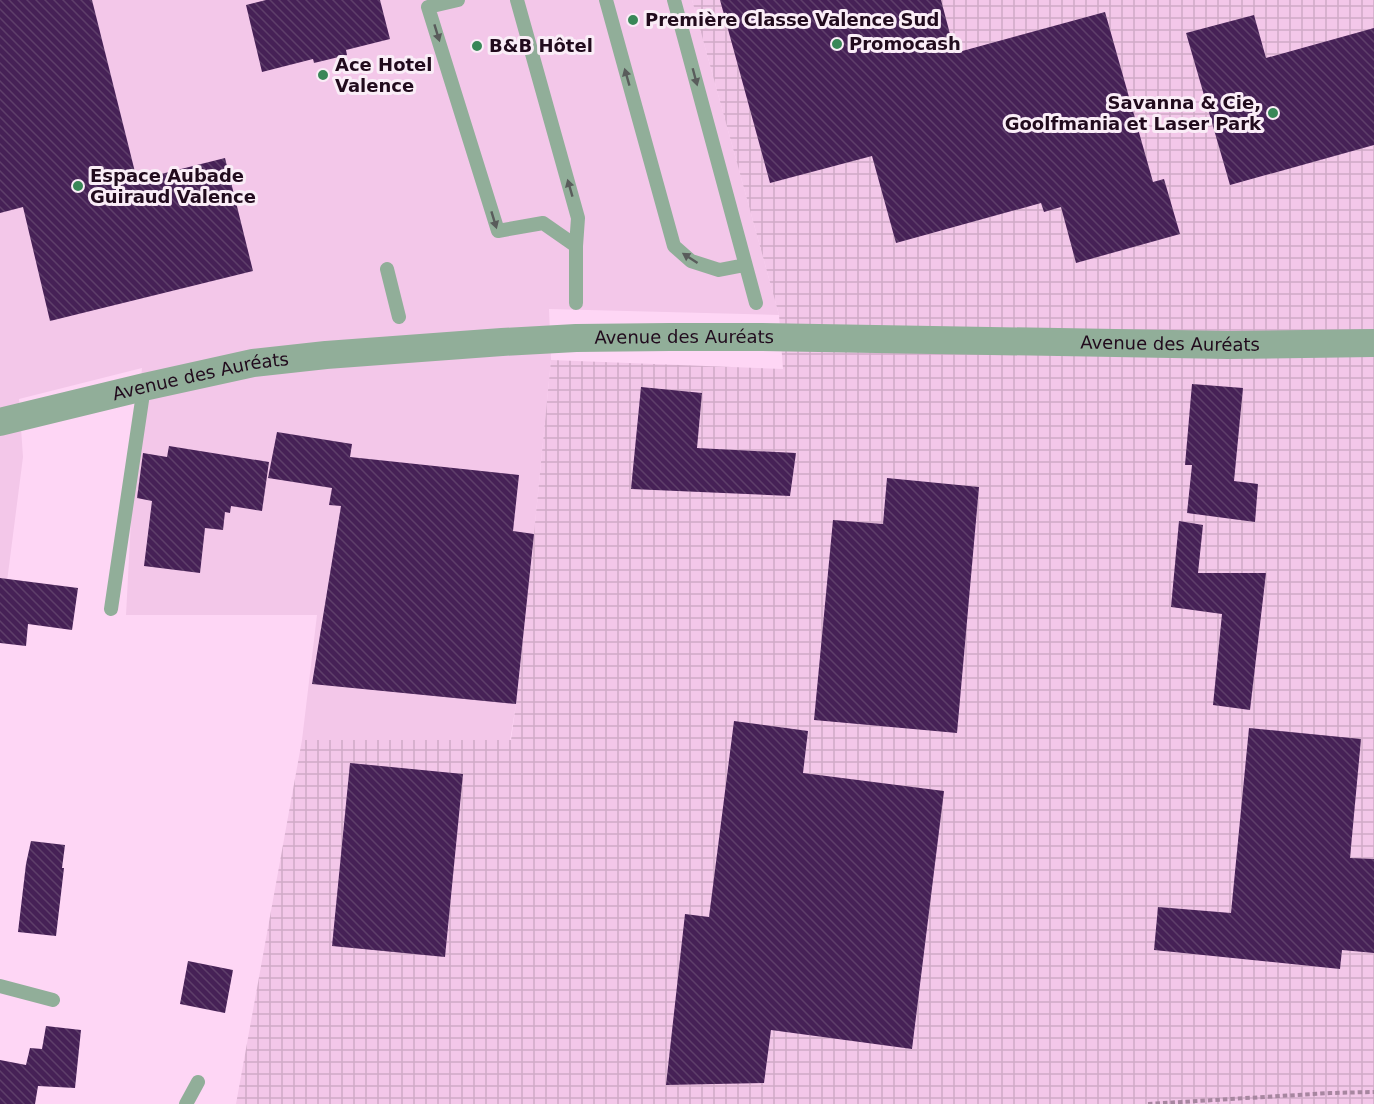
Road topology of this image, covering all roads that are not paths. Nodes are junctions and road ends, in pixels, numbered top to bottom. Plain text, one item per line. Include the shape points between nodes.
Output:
1 (458, 0) edge
2 (517, 0) edge
3 (606, 0) edge
4 (674, 0) edge
5 (576, 246) junction
6 (745, 265) junction
7 (387, 269) dead end
8 (576, 303) dead end
9 (756, 303) dead end
10 (399, 317) dead end
11 (1374, 343) edge
12 (144, 387) junction
13 (0, 422) edge
14 (111, 609) dead end
15 (0, 986) edge
16 (53, 999) dead end
17 (198, 1082) dead end
18 (186, 1104) edge

1 -> 5 lane via 428,7 498,231 543,223
5 -> 2 lane via 578,218
6 -> 3 lane via 719,270 691,261 674,246
4 -> 6 lane
5 - 8 lane
6 - 9 lane
7 - 10 lane
11 - 12 street, Avenue des Auréats via 576,338 253,363
12 - 13 street, Avenue des Auréats
12 - 14 lane
15 - 16 lane
17 - 18 lane

